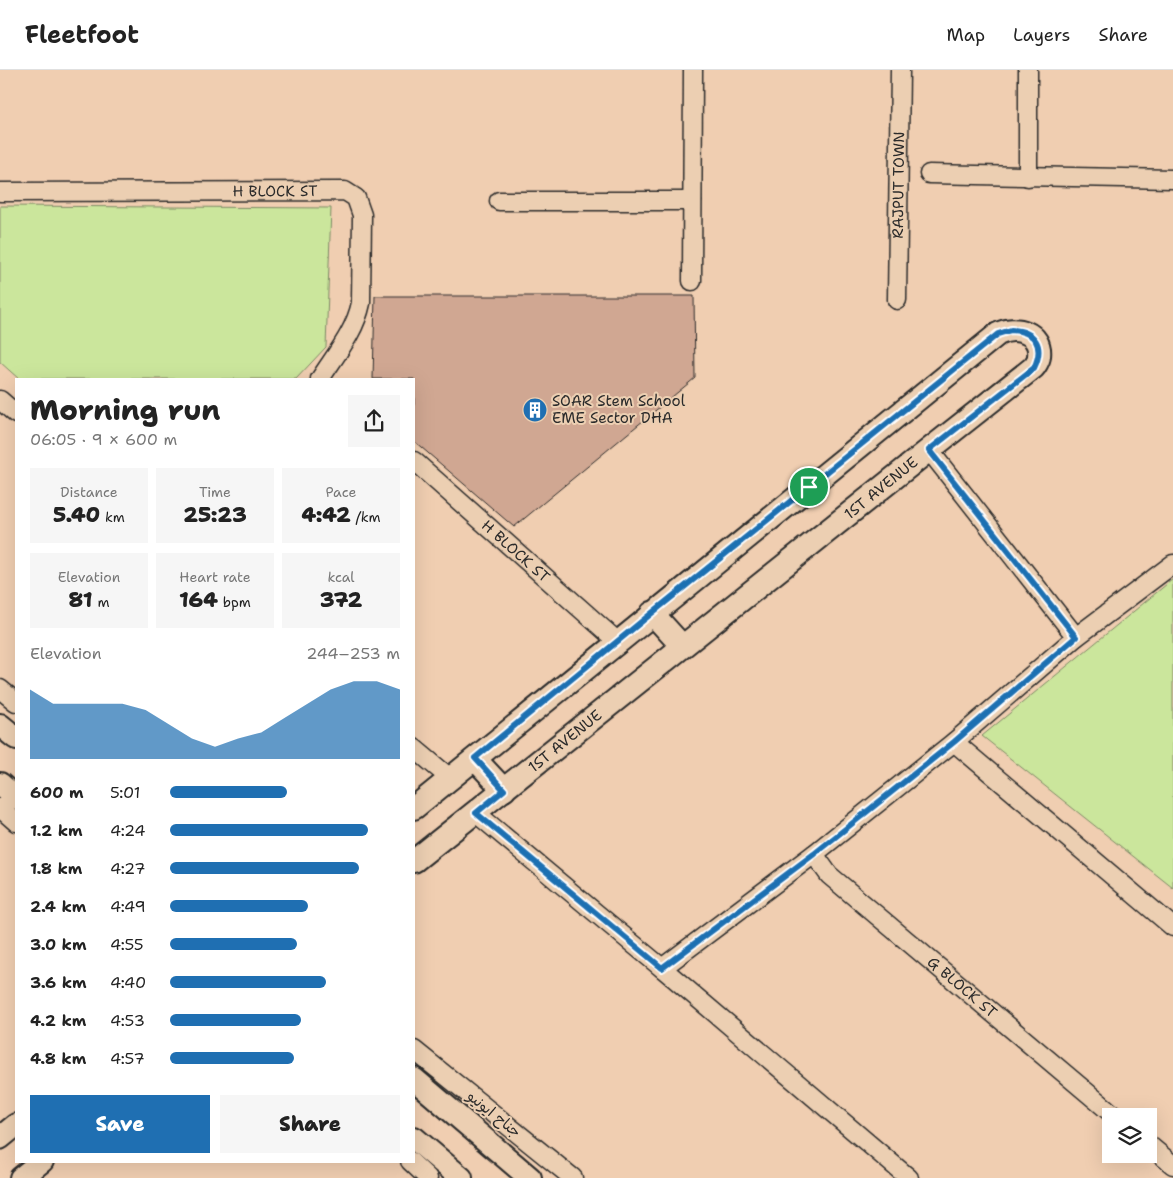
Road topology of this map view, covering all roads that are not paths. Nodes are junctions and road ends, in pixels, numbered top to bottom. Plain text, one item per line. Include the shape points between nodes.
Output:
1 (693, 70) edge
2 (900, 70) edge
3 (1028, 70) edge
4 (929, 174) dead end
5 (1028, 176) junction
6 (1173, 179) edge
7 (0, 192) edge
8 (498, 201) dead end
9 (692, 201) junction
10 (692, 281) dead end
11 (897, 300) dead end
12 (321, 378) edge
13 (0, 400) edge
14 (15, 413) edge
15 (929, 450) junction
16 (415, 462) edge
17 (1173, 564) edge
18 (652, 613) junction
19 (1076, 637) junction
20 (618, 642) junction
21 (682, 646) junction
22 (0, 689) edge
23 (15, 701) edge
24 (954, 742) junction
25 (415, 749) edge
26 (475, 758) junction
27 (451, 779) junction
28 (0, 784) edge
29 (504, 790) junction
30 (15, 797) edge
31 (415, 807) edge
32 (0, 808) edge
33 (476, 813) junction
34 (15, 821) edge
35 (814, 854) junction
36 (415, 860) edge
37 (1173, 927) edge
38 (662, 968) junction
39 (415, 1051) edge
40 (415, 1080) edge
41 (1106, 1108) edge
42 (15, 1126) edge
43 (0, 1138) edge
44 (415, 1139) edge
45 (1157, 1152) edge
46 (40, 1163) edge
47 (412, 1163) edge
48 (1173, 1165) edge
49 (21, 1178) edge
50 (428, 1178) edge
51 (462, 1178) edge
52 (530, 1178) edge
53 (573, 1178) edge
54 (909, 1178) edge

1 - 9 street
2 - 11 street, RAJPUT TOWN
3 - 5 street
4 - 5 street
5 - 6 street
7 - 12 street, H BLOCK ST via 345,191 351,194 356,198 362,215 358,317
8 - 9 street
9 - 10 street
13 - 14 street
15 - 18 street, 1ST AVENUE via 1034,368 1040,357 1036,341 1029,334 1011,330 998,334
15 - 19 street
15 - 21 street, 1ST AVENUE
16 - 20 street, H BLOCK ST
17 - 19 street
18 - 20 street, 1ST AVENUE
18 - 21 street
19 - 24 street
20 - 26 street, 1ST AVENUE
21 - 29 street, 1ST AVENUE
22 - 23 street
24 - 35 street
24 - 37 street
25 - 27 street
26 - 27 street, 1ST AVENUE
26 - 29 street
27 - 31 street, 1ST AVENUE
28 - 30 street
29 - 33 street, 1ST AVENUE
32 - 34 street
33 - 36 street, 1ST AVENUE
33 - 38 street
35 - 38 street
35 - 41 street, G BLOCK ST via 829,875
38 - 54 street
39 - 53 street, جناح ایونیو
40 - 52 street, جناح ایونیو
42 - 43 street
44 - 51 street
45 - 48 street
46 - 49 street
47 - 50 street

